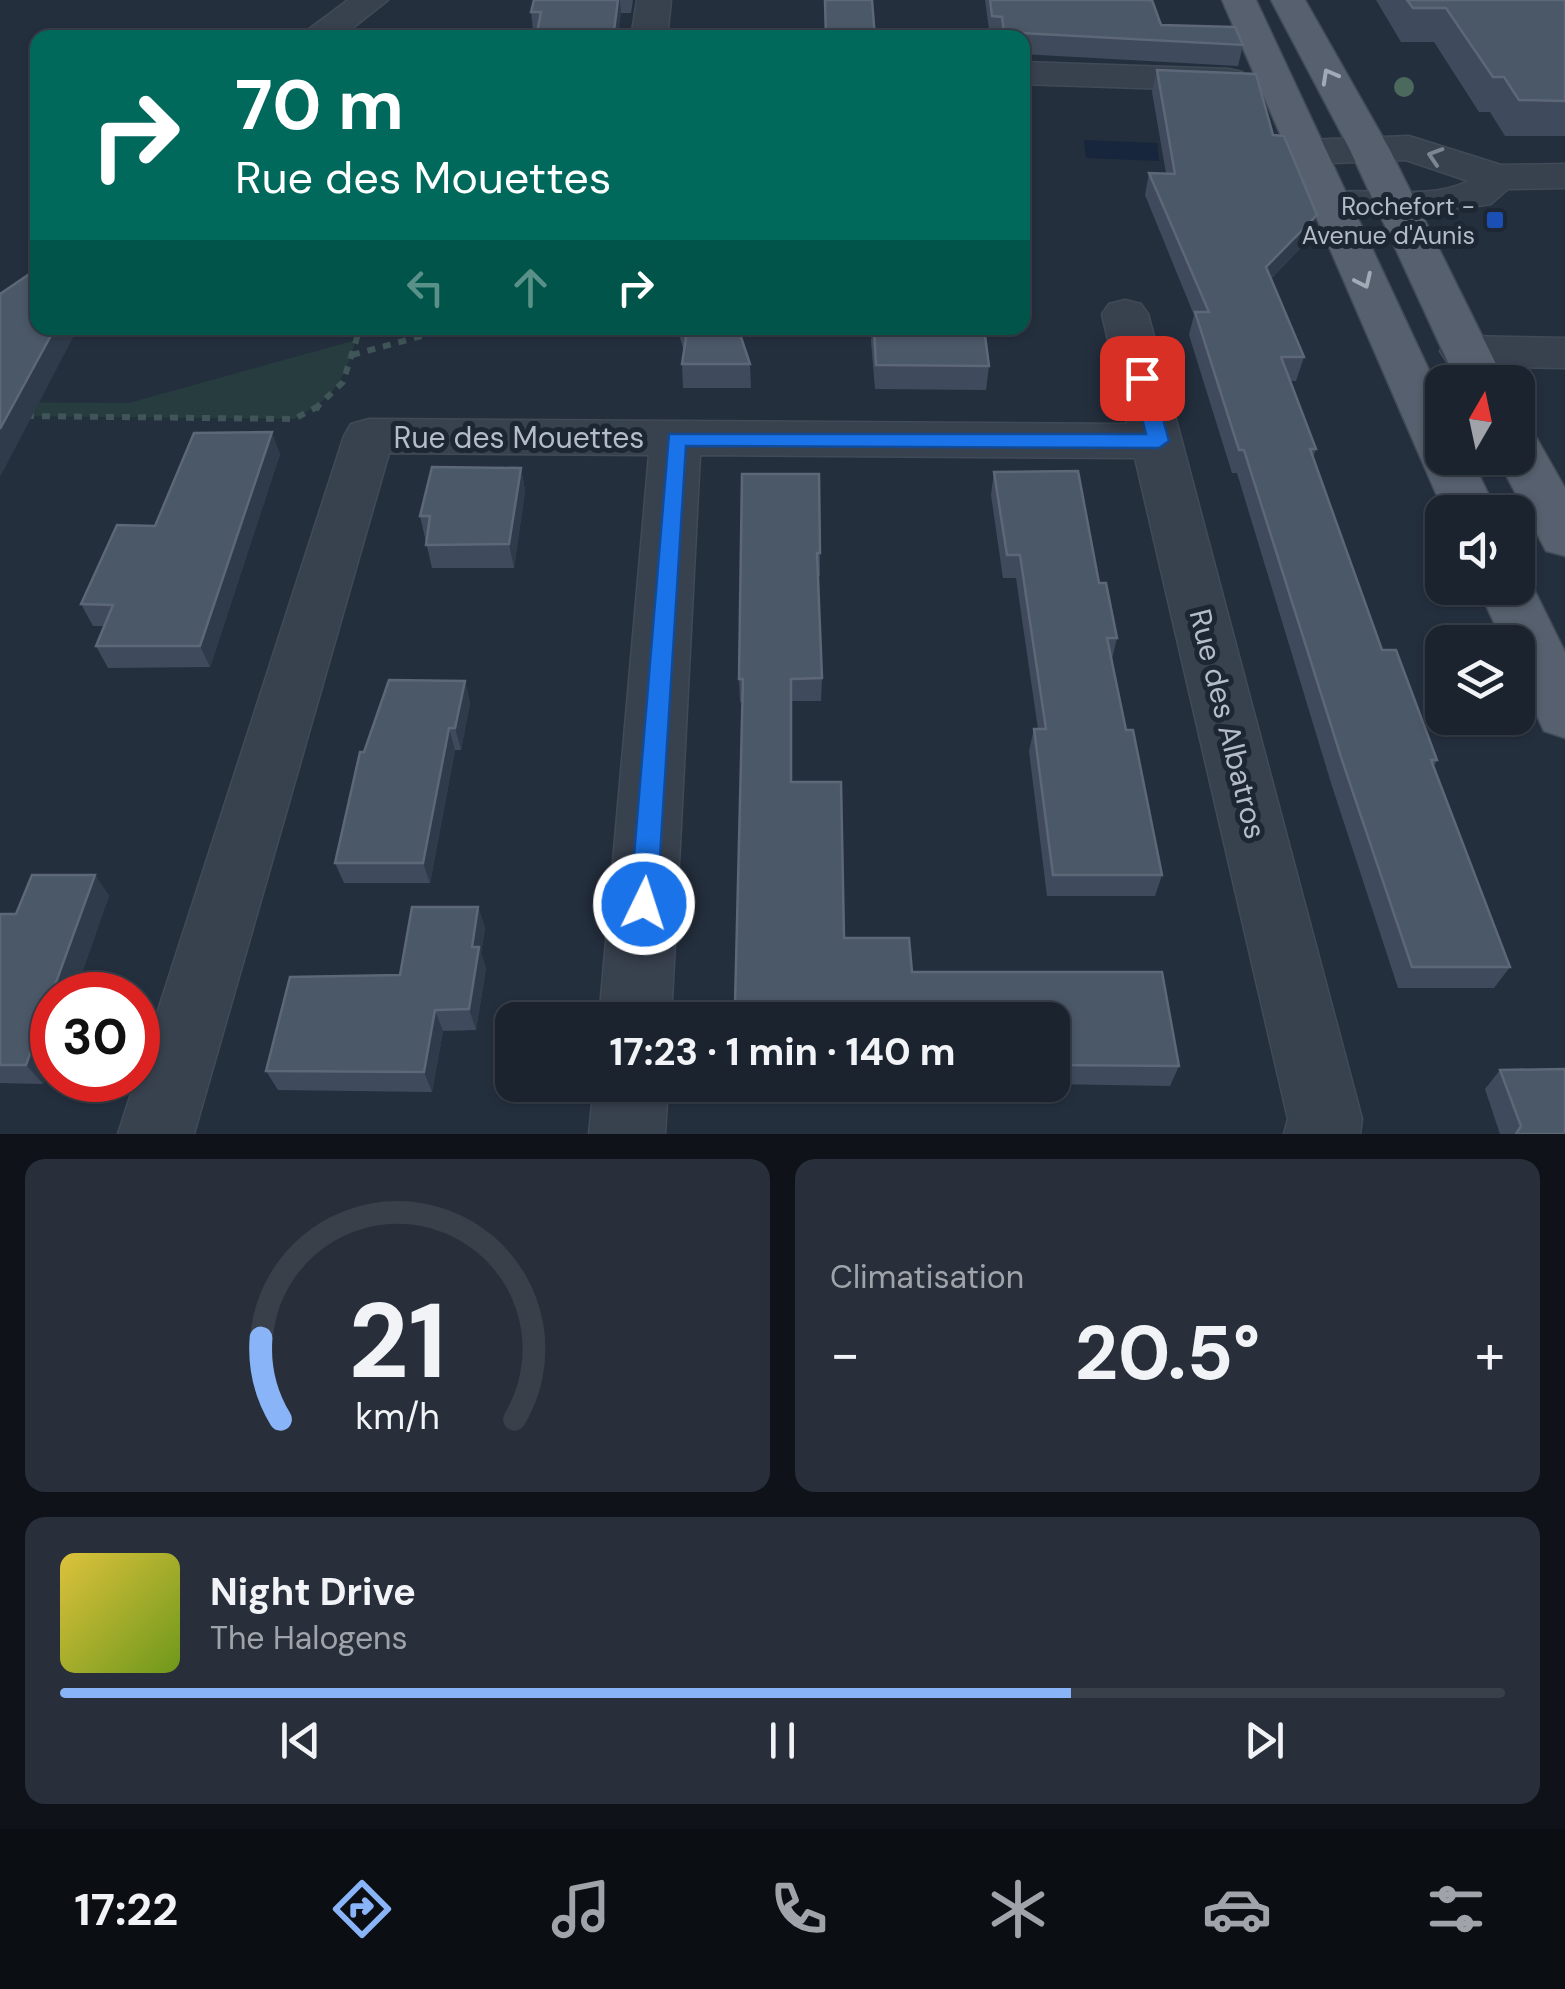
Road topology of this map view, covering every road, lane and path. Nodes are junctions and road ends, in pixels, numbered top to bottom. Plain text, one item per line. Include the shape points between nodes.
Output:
1 (371, 0) edge
2 (654, 0) edge
3 (1238, 0) edge
4 (1288, 0) edge
5 (326, 30) edge
6 (650, 30) edge
7 (1030, 74) edge
8 (1277, 82) junction
9 (1370, 150) junction
10 (1307, 152) junction
11 (1565, 176) edge
12 (1498, 177) junction
13 (1328, 204) junction
14 (1395, 204) junction
15 (1125, 314) dead end
16 (358, 335) edge
17 (425, 335) edge
18 (1565, 353) edge
19 (351, 355) junction
20 (1472, 365) edge
21 (1486, 365) edge
22 (316, 407) junction
23 (1425, 413) edge
24 (20, 416) edge
25 (369, 436) junction
26 (676, 438) junction
27 (1159, 441) junction
28 (1532, 475) edge
29 (1565, 537) edge
30 (1514, 605) edge
31 (1565, 714) edge
32 (636, 1002) edge
33 (630, 1102) edge
34 (156, 1134) edge
35 (627, 1134) edge
36 (1322, 1134) edge

1 - 5 street
2 - 6 street
3 - 8 main road
9 -> 4 main road
7 - 8 street
8 - 10 main road
9 - 10 street
12 -> 9 street via 1409,148
9 - 14 main road
10 - 13 main road
11 - 12 street
12 - 14 street via 1476,195
13 - 14 street
13 -> 23 main road
14 - 20 main road
15 - 27 street, Rue des Albatros
16 - 19 path
17 - 19 path
18 - 21 street
19 - 22 path via 343,382
22 - 24 path via 294,419
22 - 25 path
25 - 26 street, Rue des Mouettes
25 - 34 street, Rue des Mouettes
26 - 27 street, Rue des Mouettes
26 - 32 street
27 - 36 street, Rue des Albatros via 1326,1119
28 - 29 main road
30 - 31 main road
33 - 35 street

